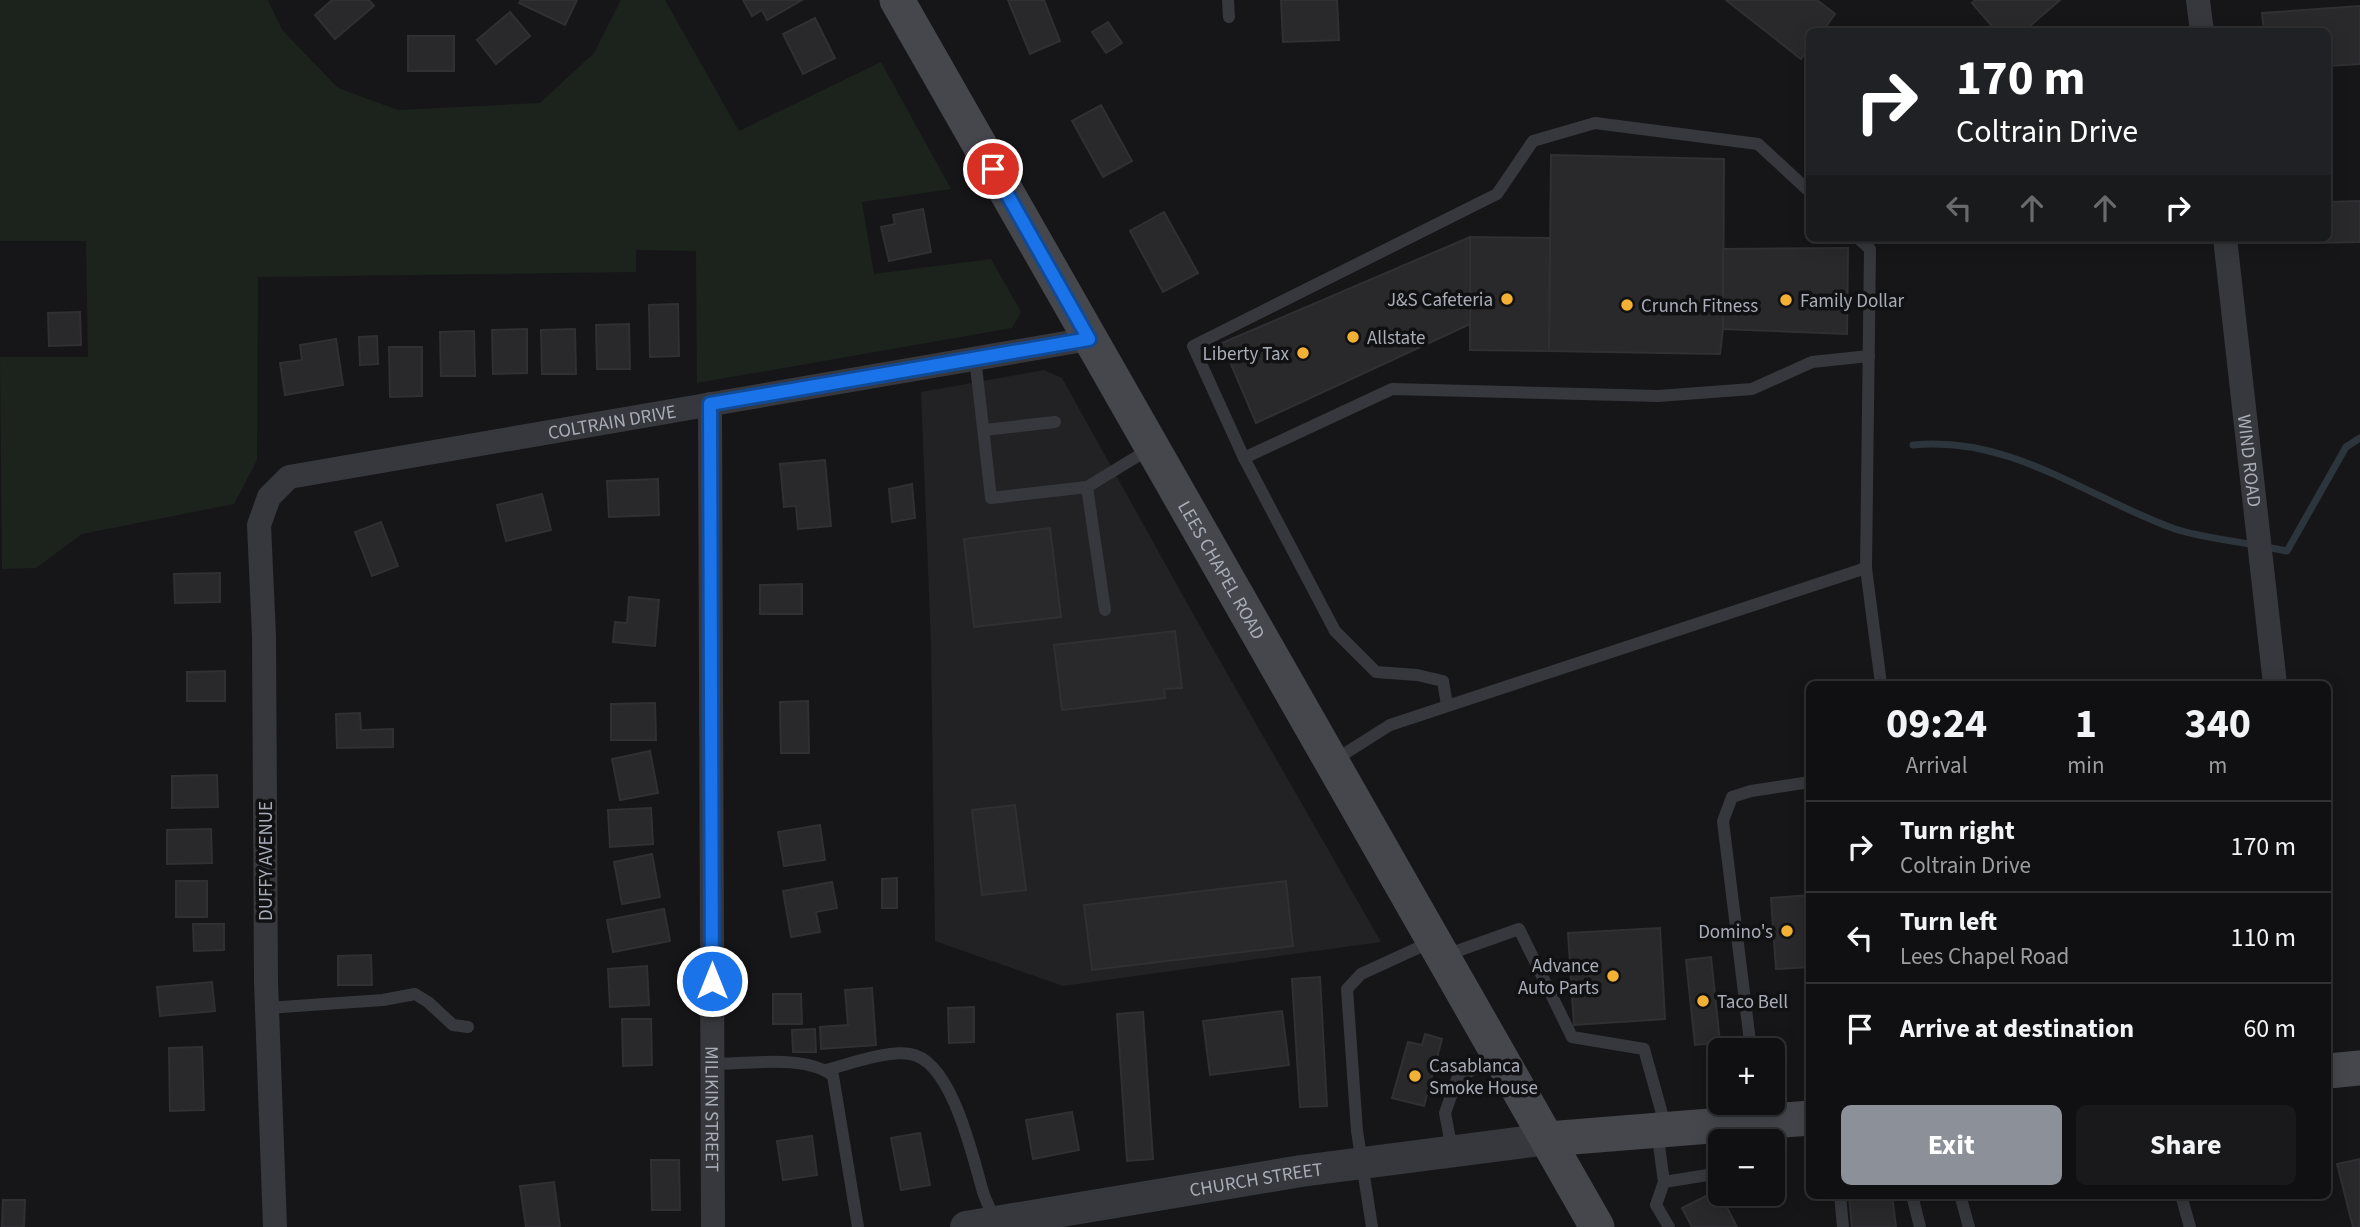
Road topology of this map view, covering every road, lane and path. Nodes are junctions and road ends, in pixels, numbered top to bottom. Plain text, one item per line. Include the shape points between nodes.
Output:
1 (897, 0) edge
2 (1228, 0) edge
3 (2198, 0) edge
4 (1229, 17) dead end
5 (2202, 28) edge
6 (1806, 188) edge
7 (1862, 242) edge
8 (2225, 242) edge
9 (1089, 339) junction
10 (1869, 356) junction
11 (975, 358) junction
12 (710, 404) junction
13 (1055, 422) dead end
14 (984, 430) junction
15 (1152, 448) junction
16 (1244, 458) junction
17 (1087, 487) junction
18 (269, 497) joint
19 (1866, 568) junction
20 (1105, 610) dead end
21 (1881, 681) edge
22 (2275, 681) edge
23 (1447, 705) junction
24 (1331, 762) junction
25 (1806, 783) edge
26 (1438, 949) junction
27 (267, 1008) junction
28 (468, 1027) dead end
29 (1750, 1038) edge
30 (1498, 1054) junction
31 (712, 1064) junction
32 (2360, 1068) edge
33 (825, 1070) junction
34 (2331, 1071) edge
35 (1806, 1118) edge
36 (1744, 1125) edge
37 (1662, 1130) junction
38 (1548, 1139) junction
39 (1452, 1152) junction
40 (1363, 1163) junction
41 (1708, 1175) edge
42 (1664, 1182) junction
43 (1840, 1199) edge
44 (1913, 1199) edge
45 (1961, 1199) edge
46 (2182, 1199) edge
47 (975, 1226) edge
48 (275, 1227) edge
49 (713, 1227) edge
50 (858, 1227) edge
51 (1372, 1227) edge
52 (1597, 1227) edge
53 (1669, 1227) edge
54 (1843, 1227) edge
55 (1920, 1227) edge
56 (1969, 1227) edge
57 (2190, 1227) edge

1 - 9 main road, LEES CHAPEL ROAD
2 - 4 lane
3 - 5 street
6 - 16 lane via 1758,144 1595,122 1533,141 1497,194 1193,346
7 - 10 lane via 1870,249
8 - 22 street, WIND ROAD
9 - 11 street, COLTRAIN DRIVE
9 - 15 main road, LEES CHAPEL ROAD
10 - 16 lane via 1811,362 1752,389 1657,396 1392,389
10 - 19 lane
11 - 12 street, COLTRAIN DRIVE
11 - 14 lane
12 - 18 street, COLTRAIN DRIVE via 289,477
12 - 31 street, MILIKIN STREET
13 - 14 lane
14 - 17 lane via 991,498
15 - 17 lane
15 - 24 main road, LEES CHAPEL ROAD
16 - 23 lane via 1335,631 1376,672 1443,681
17 - 20 lane
18 - 27 street, DUFFY AVENUE via 259,525
19 - 21 lane
19 - 23 lane
23 - 24 lane via 1390,725
24 - 26 main road, LEES CHAPEL ROAD
25 - 29 lane via 1732,797 1723,821
26 - 30 main road, LEES CHAPEL ROAD
26 - 37 lane via 1519,929 1572,1037 1644,1049
26 - 40 lane via 1361,974 1347,989
27 - 28 lane via 415,994 453,1025
27 - 48 street, DUFFY AVENUE
30 - 38 main road, LEES CHAPEL ROAD
30 - 39 lane via 1457,1079 1445,1113
31 - 33 lane via 801,1063
31 - 49 street, MILIKIN STREET
32 - 34 main road
33 - 47 lane via 903,1053 931,1065 965,1125 984,1194
33 - 50 lane via 836,1085
35 - 36 main road
36 - 37 main road
37 - 38 main road
37 - 42 lane
38 - 39 street, CHURCH STREET
38 - 52 main road, LEES CHAPEL ROAD
39 - 40 street, CHURCH STREET
40 - 47 street, CHURCH STREET
40 - 51 lane
41 - 42 lane
42 - 53 lane via 1656,1205
43 - 54 lane
44 - 55 lane
45 - 56 lane
46 - 57 lane

